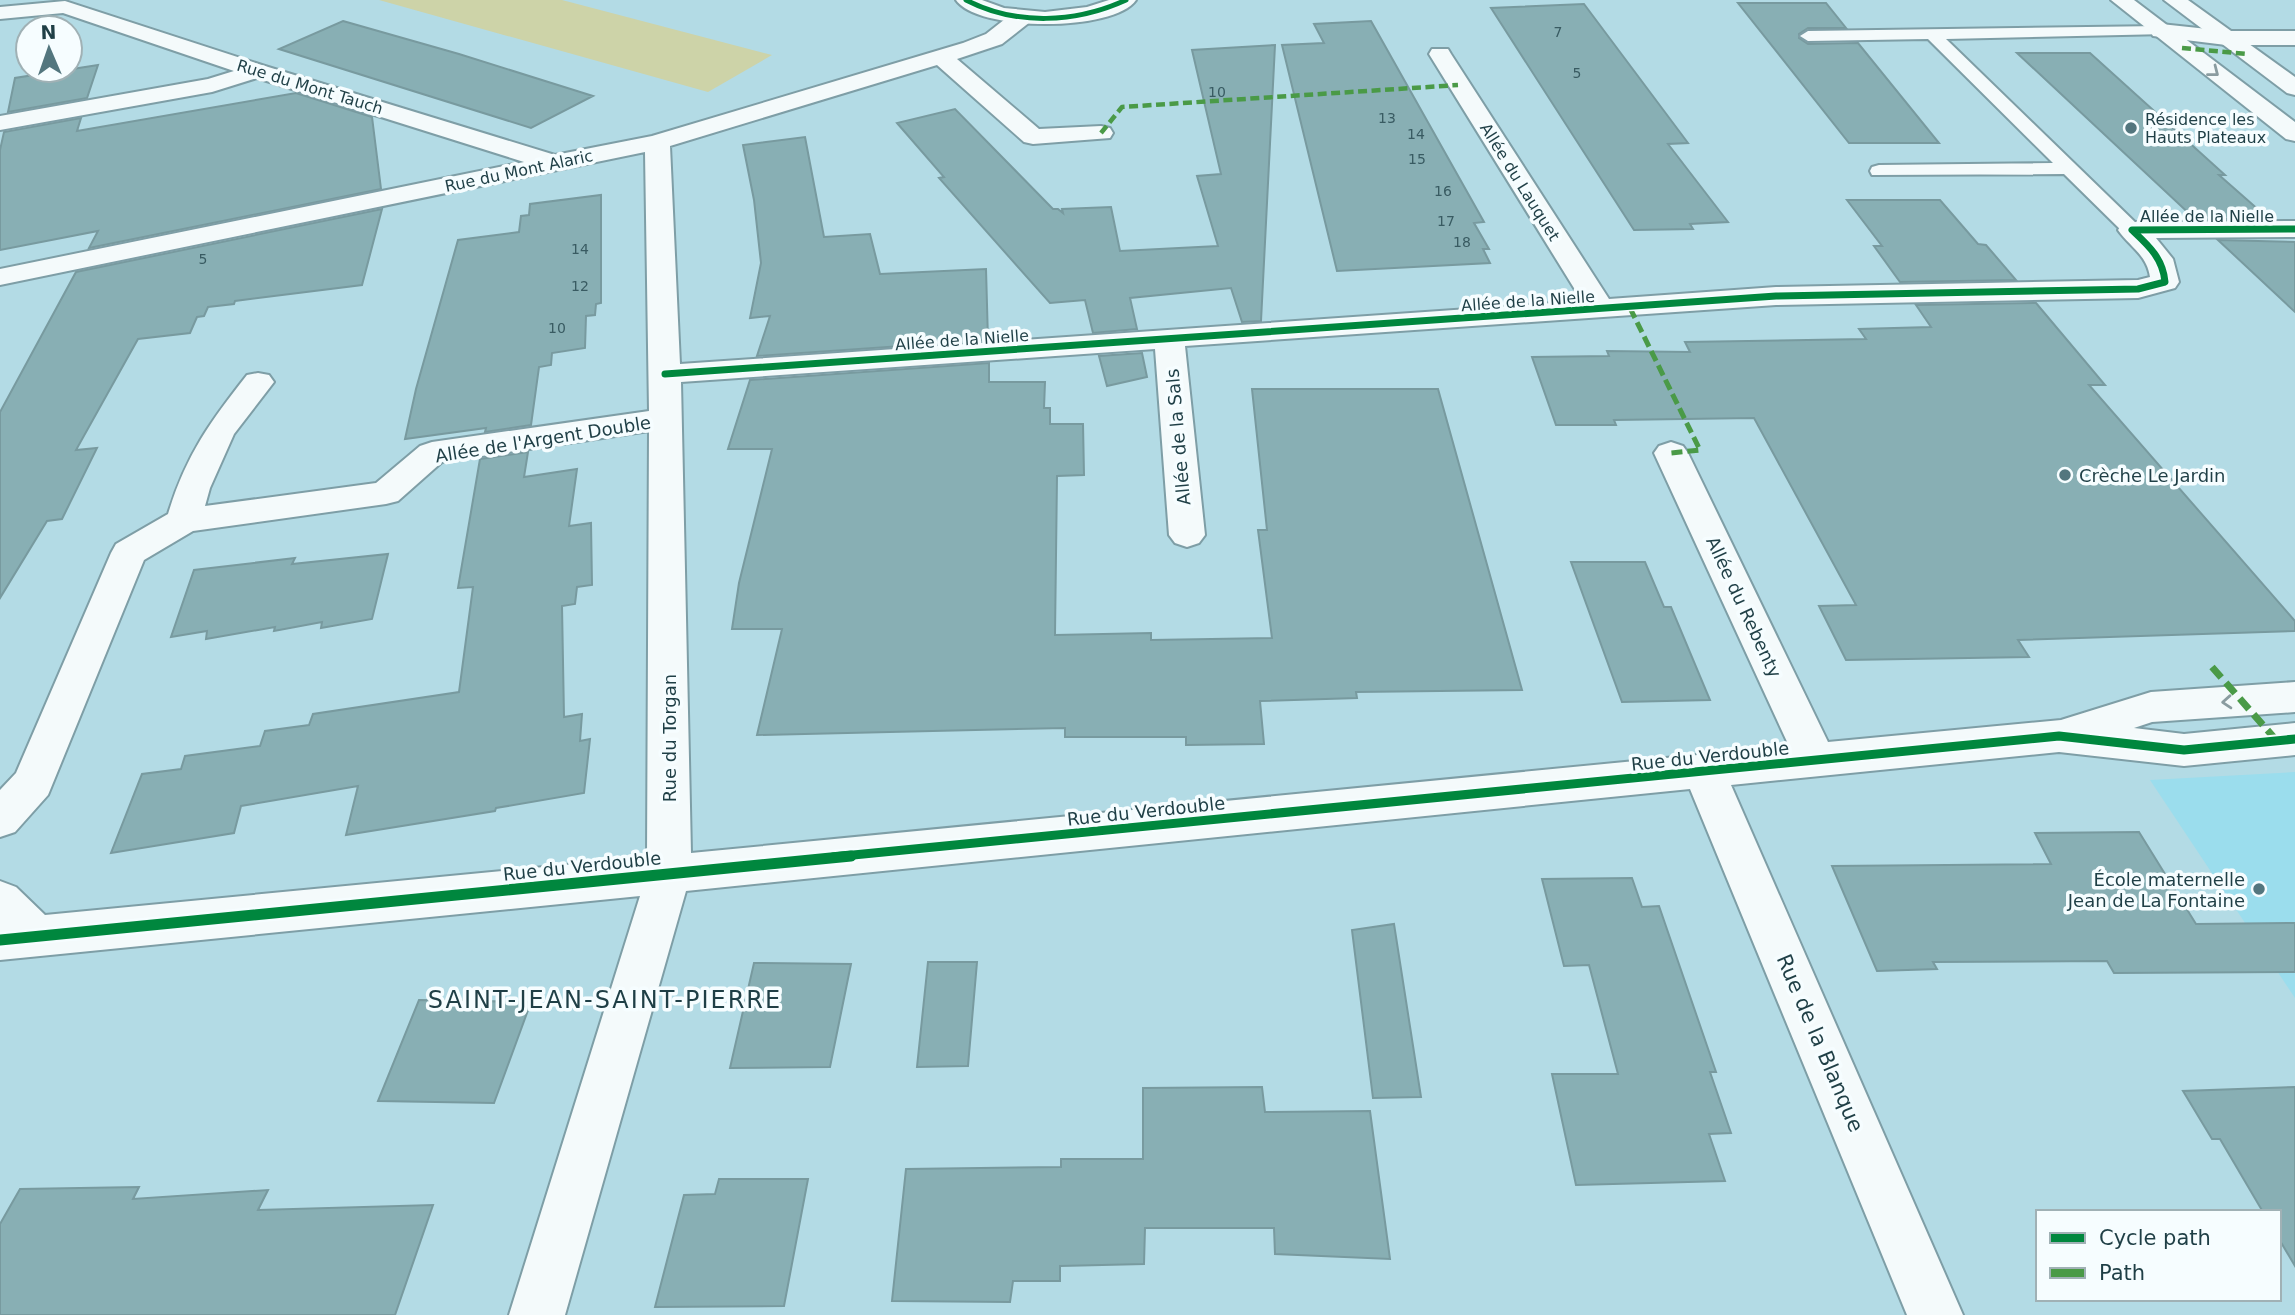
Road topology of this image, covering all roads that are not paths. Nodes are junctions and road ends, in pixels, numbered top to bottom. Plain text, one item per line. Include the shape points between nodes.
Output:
1 (966, 0) edge
2 (2121, 0) edge
3 (2174, 0) edge
4 (1127, 1) edge
5 (0, 13) edge
6 (1022, 17) junction
7 (2161, 31) junction
8 (1933, 34) junction
9 (1808, 36) dead end
10 (2226, 38) junction
11 (2295, 38) edge
12 (1440, 54) dead end
13 (941, 57) junction
14 (257, 71) junction
15 (2295, 88) edge
16 (0, 122) edge
17 (1101, 133) dead end
18 (2295, 134) edge
19 (657, 142) junction
20 (557, 164) junction
21 (2068, 168) junction
22 (1879, 171) dead end
23 (2295, 229) edge
24 (2132, 230) junction
25 (0, 277) edge
26 (1602, 310) junction
27 (1170, 340) junction
28 (665, 374) junction
29 (258, 382) dead end
30 (666, 419) junction
31 (1671, 453) dead end
32 (184, 520) junction
33 (1187, 535) dead end
34 (2295, 696) edge
35 (2059, 736) junction
36 (2295, 739) edge
37 (1817, 762) junction
38 (1704, 772) junction
39 (0, 819) edge
40 (669, 873) junction
41 (0, 901) edge
42 (18, 939) edge
43 (537, 1315) edge
44 (1935, 1315) edge

1 - 6 street
2 - 7 street
3 - 10 street
4 - 6 street via 1079,15
5 - 14 street, Rue du Mont Tauch via 65,7
6 - 13 street, Rue du Mont Alaric via 994,39
7 - 8 lane
7 - 10 street
7 -> 18 street
8 - 9 lane
8 - 21 lane
10 - 11 street
10 - 15 street
12 - 26 street, Allée du Lauquet
13 - 17 street via 1033,136
13 - 19 street, Rue du Mont Alaric
14 - 16 street via 212,85
14 - 20 street, Rue du Mont Tauch
19 - 20 street, Rue du Mont Alaric
19 - 28 street, Rue du Torgan
20 - 25 street, Rue du Mont Alaric
21 - 22 lane
21 - 24 lane
23 - 24 street, Allée de la Nielle
24 - 26 street, Allée de la Nielle via 2159,257 2165,282 2138,289 1776,296
26 - 27 street, Allée de la Nielle
27 - 28 street, Allée de la Nielle
27 - 33 street, Allée de la Sals
28 - 30 street, Rue du Torgan
29 - 32 street via 219,432
30 - 32 street, Allée de l'Argent Double via 432,453 386,493
30 - 40 street, Rue du Torgan
31 - 37 street, Allée du Rebenty
32 - 39 street, Allée de l'Argent Double via 129,553 33,783
34 -> 35 street, Rue du Verdouble via 2151,707
35 - 36 street, Rue du Verdouble via 2184,750
35 - 37 street, Rue du Verdouble
37 - 38 street, Rue du Verdouble
38 - 40 street, Rue du Verdouble
38 - 44 street, Rue de la Blanque
40 - 42 street, Rue du Verdouble
40 - 43 street, Rue du Torgan
41 - 42 street, Rue du Verdouble

